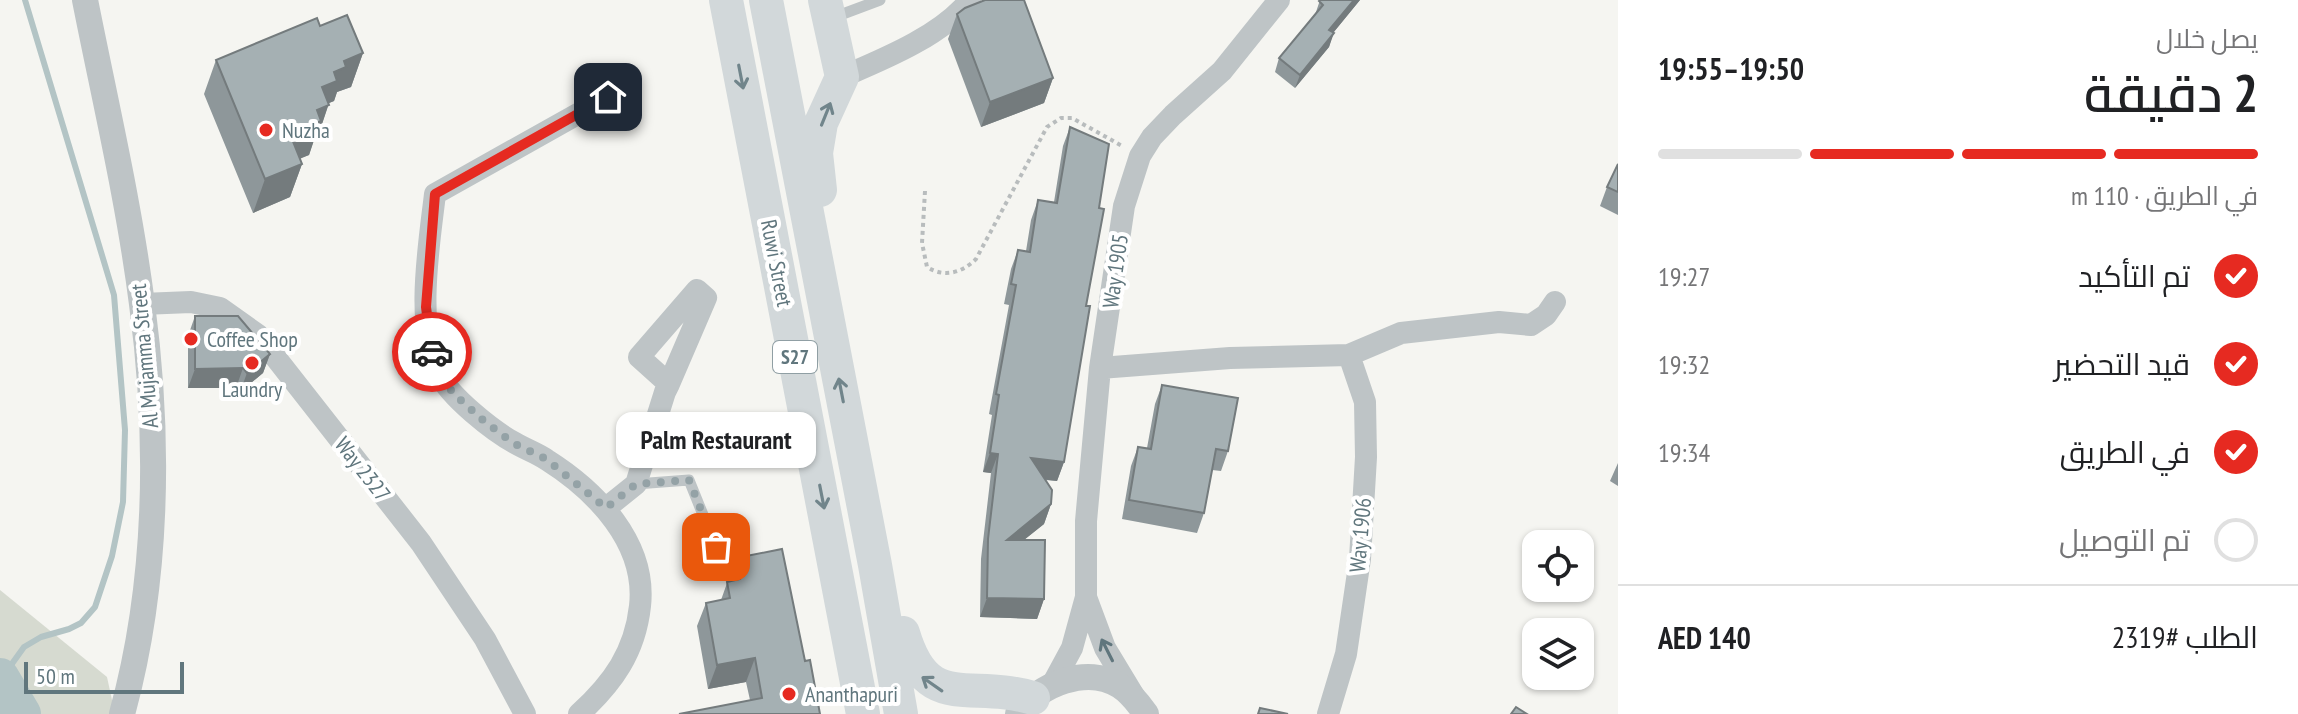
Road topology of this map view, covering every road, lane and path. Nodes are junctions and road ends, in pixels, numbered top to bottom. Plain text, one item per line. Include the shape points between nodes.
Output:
1 (85, 0) edge
2 (726, 0) edge
3 (766, 0) edge
4 (880, 0) edge
5 (970, 0) edge
6 (1279, 0) edge
7 (827, 10) edge
8 (842, 77) junction
9 (608, 97) dead end
10 (1140, 156) junction
11 (925, 191) dead end
12 (1555, 302) dead end
13 (142, 304) junction
14 (829, 330) junction
15 (1349, 355) junction
16 (1100, 368) junction
17 (669, 384) dead end
18 (636, 484) junction
19 (606, 508) junction
20 (716, 547) dead end
21 (875, 565) junction
22 (1086, 597) junction
23 (1034, 699) edge
24 (1141, 707) edge
25 (122, 714) edge
26 (525, 714) edge
27 (579, 714) edge
28 (863, 714) edge
29 (901, 714) edge
30 (1328, 714) edge

1 - 13 street, Al Mujamma Street
2 -> 28 main road, Ruwi Street / S27
3 - 14 main road, Ruwi Street / S27
4 - 7 lane
5 - 8 street via 943,26
6 - 10 street, Way 1905 via 1222,71 1173,115
7 - 8 main road
14 -> 8 main road via 828,261 816,153 821,123
9 - 19 street via 435,194 426,307 439,375 455,395
10 - 11 path via 1072,118 1061,118 1047,127 976,259 955,273 927,267 922,243
10 - 16 street, Way 1905 via 1124,206
12 - 15 street via 1531,325 1499,322 1401,333
13 - 25 street, Al Mujamma Street via 150,394 150,543 136,663
13 - 26 street, Way 2327 via 191,302 220,308 258,335 421,543 485,639
21 -> 14 main road, Ruwi Street / S27
15 - 16 street
15 - 30 street, Way 1906 via 1365,402 1360,559 1346,654
16 - 22 street, Way 1905 via 1086,521
17 - 18 street
18 - 19 street
18 - 20 lane via 689,480
19 - 27 street via 636,564 642,588 638,619 630,652
23 -> 21 main road via 1014,692 963,697 925,682 911,663 896,604
21 - 29 main road, Ruwi Street / S27
22 - 23 street, Way 1905 via 1072,648
24 -> 22 street, Way 1905 via 1105,648
23 - 24 street via 1093,677 1120,686

